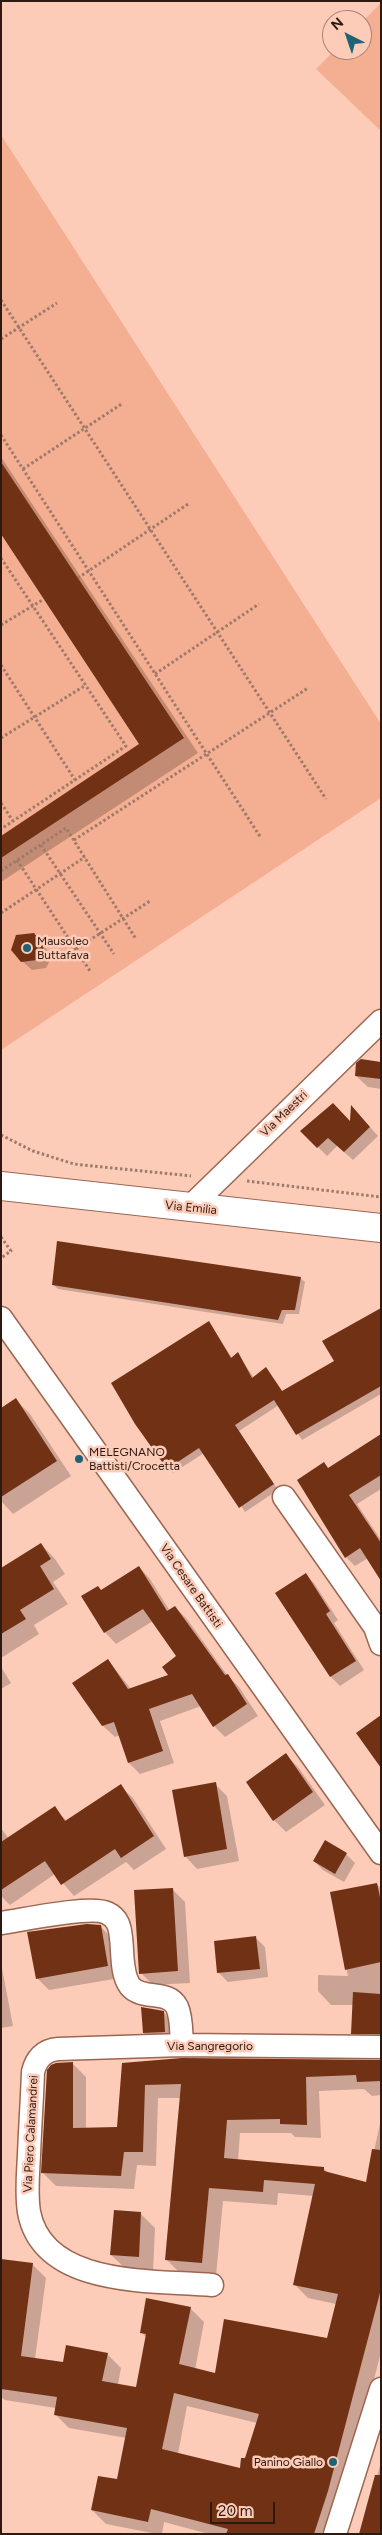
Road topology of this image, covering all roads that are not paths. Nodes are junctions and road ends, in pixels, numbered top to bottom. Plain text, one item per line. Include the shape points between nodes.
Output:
1 (381, 1021) edge
2 (1, 1186) edge
3 (189, 1208) junction
4 (381, 1228) edge
5 (1, 1318) edge
6 (284, 1497) dead end
7 (381, 1644) edge
8 (381, 1853) edge
9 (1, 1923) edge
10 (182, 2045) junction
11 (381, 2047) edge
12 (41, 2056) joint
13 (212, 2284) dead end
14 (381, 2390) edge
15 (335, 2534) edge

1 - 3 street, Via Maestri
2 - 3 street, Via Emilia
3 - 4 street, Via Emilia
5 - 8 street, Via Cesare Battisti
6 - 7 street via 375,1627
9 - 10 street via 97,1910 113,1916 119,1924 128,1984 143,1994 163,1996 173,2002 178,2012
10 - 11 street, Via Sangregorio
10 - 12 street, Via Sangregorio via 58,2048
12 - 13 street, Via Piero Calamandrei via 33,2072 27,2193 36,2233 62,2259 95,2274
14 - 15 street

